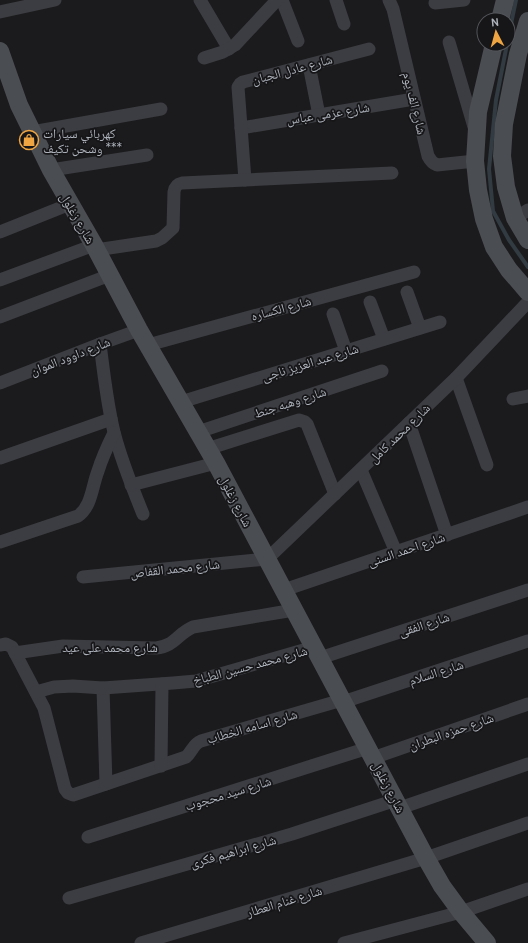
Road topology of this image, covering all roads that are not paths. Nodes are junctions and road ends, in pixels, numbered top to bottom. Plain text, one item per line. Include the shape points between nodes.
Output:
1 (55, 0) edge
2 (200, 0) edge
3 (277, 0) edge
4 (282, 0) edge
5 (336, 0) edge
6 (389, 0) edge
7 (464, 0) edge
8 (505, 0) edge
9 (436, 3) dead end
10 (265, 5) edge
11 (0, 12) edge
12 (502, 12) edge
13 (528, 22) edge
14 (344, 24) dead end
15 (516, 34) edge
16 (298, 40) dead end
17 (449, 42) dead end
18 (369, 48) dead end
19 (229, 49) junction
20 (0, 51) edge
21 (501, 52) edge
22 (502, 52) edge
23 (204, 58) dead end
24 (309, 64) junction
25 (414, 99) junction
26 (161, 109) dead end
27 (319, 115) junction
28 (240, 128) junction
29 (32, 132) junction
30 (476, 137) junction
31 (147, 155) dead end
32 (475, 161) junction
33 (51, 170) junction
34 (392, 173) dead end
35 (245, 180) junction
36 (70, 204) junction
37 (521, 214) edge
38 (0, 232) edge
39 (528, 240) edge
40 (95, 247) junction
41 (414, 272) dead end
42 (110, 275) junction
43 (0, 280) edge
44 (407, 292) dead end
45 (528, 292) edge
46 (370, 302) dead end
47 (528, 302) edge
48 (333, 314) dead end
49 (0, 317) edge
50 (440, 322) dead end
51 (420, 328) junction
52 (144, 337) junction
53 (384, 339) junction
54 (100, 344) junction
55 (346, 351) junction
56 (382, 371) dead end
57 (456, 378) junction
58 (0, 383) edge
59 (528, 396) edge
60 (514, 399) dead end
61 (180, 402) junction
62 (111, 419) junction
63 (409, 423) junction
64 (198, 432) junction
65 (114, 433) junction
66 (212, 456) junction
67 (0, 458) edge
68 (488, 465) dead end
69 (361, 470) junction
70 (131, 485) junction
71 (335, 494) junction
72 (528, 507) edge
73 (143, 514) dead end
74 (447, 535) junction
75 (0, 542) edge
76 (396, 552) junction
77 (267, 559) junction
78 (83, 577) dead end
79 (284, 590) junction
80 (528, 590) edge
81 (294, 610) junction
82 (528, 642) edge
83 (0, 645) edge
84 (317, 652) junction
85 (15, 653) junction
86 (162, 684) junction
87 (103, 688) junction
88 (36, 692) junction
89 (343, 701) junction
90 (528, 704) edge
91 (371, 753) junction
92 (528, 764) edge
93 (161, 766) junction
94 (106, 784) junction
95 (398, 804) junction
96 (528, 823) edge
97 (88, 837) dead end
98 (426, 858) junction
99 (528, 889) edge
100 (69, 898) dead end
101 (461, 912) junction
102 (141, 943) edge
103 (344, 943) edge
104 (487, 943) edge

1 - 11 street
2 - 19 street
3 - 10 street
4 - 16 street
5 - 14 street
6 - 25 street, شارع الف يوم
7 - 9 street
8 - 12 street
10 - 19 street via 235,45
13 - 15 street
17 - 30 street
18 - 24 street, شارع عادل الجبان
19 - 23 street
20 - 29 street, شارع زغلول via 19,105
21 - 30 street via 478,112
22 - 37 street via 502,156 506,187
24 - 27 street
24 - 28 street, شارع عادل الجبان via 240,84
25 - 27 street, شارع عزمى عباس
25 - 32 street, شارع الف يوم via 428,156 433,163 437,165
26 - 29 street
27 - 28 street, شارع عزمى عباس
28 - 35 street, شارع عادل الجبان
29 - 33 street, شارع زغلول
30 - 32 street
31 - 33 street
32 - 45 street via 479,197 494,247
33 - 36 street, شارع زغلول
34 - 35 street
35 - 40 street via 178,184 174,192 173,228 162,238 153,242
36 - 38 street
36 - 40 street, شارع زغلول
37 - 39 street
40 - 42 street, شارع زغلول
40 - 43 street
41 - 52 street, شارع الكساره
42 - 49 street
42 - 52 street, شارع زغلول
44 - 51 street
46 - 53 street
47 - 57 street, شارع محمد كامل
48 - 55 street
50 - 51 street, شارع عبد العزيز ناجى
51 - 53 street, شارع عبد العزيز ناجى
52 - 54 street, شارع داوود الموان
52 - 61 street, شارع زغلول
53 - 55 street, شارع عبد العزيز ناجى
54 - 58 street, شارع داوود الموان
54 - 62 street
55 - 61 street, شارع عبد العزيز ناجى
56 - 64 street, شارع وهبه جنط
57 - 63 street, شارع محمد كامل
57 - 68 street
59 - 60 street
61 - 64 street, شارع زغلول
62 - 65 street
62 - 67 street
63 - 69 street, شارع محمد كامل
63 - 74 street
64 - 66 street, شارع زغلول
65 - 70 street
65 - 75 street via 98,471 88,506 82,514
66 - 70 street
66 - 71 street via 299,420 307,424
66 - 77 street, شارع زغلول
69 - 71 street, شارع محمد كامل
69 - 76 street
70 - 73 street
71 - 77 street, شارع محمد كامل
72 - 74 street, شارع احمد السنى
74 - 76 street, شارع احمد السنى
76 - 79 street, شارع احمد السنى
77 - 78 street, شارع محمد القفاص
77 - 79 street, شارع زغلول
79 - 81 street, شارع زغلول
80 - 84 street, شارع الفقى
81 - 84 street, شارع زغلول
81 - 85 street, شارع محمد على عيد via 193,627 163,648 63,646
82 - 89 street, شارع السلام
83 - 85 street via 12,647
84 - 86 street, شارع محمد حسين الطباخ via 207,678
84 - 89 street, شارع زغلول
85 - 88 street
86 - 87 street, شارع محمد حسين الطباخ
86 - 93 street
87 - 88 street, شارع محمد حسين الطباخ via 54,687
87 - 94 street
88 - 94 street, شارع اسامه الخطاب via 44,708 68,793 78,794
89 - 91 street, شارع زغلول
89 - 93 street, شارع اسامه الخطاب via 201,741 186,757
90 - 91 street, شارع حمزه البطران
91 - 95 street, شارع زغلول
91 - 97 street, شارع سيد محجوب
92 - 95 street, شارع ابراهيم فكرى
93 - 94 street, شارع اسامه الخطاب
95 - 98 street, شارع زغلول
95 - 100 street, شارع ابراهيم فكرى
96 - 98 street, شارع غنام العطار
98 - 101 street, شارع زغلول
98 - 102 street, شارع غنام العطار
99 - 101 street
101 - 103 street
101 - 104 street, شارع زغلول

